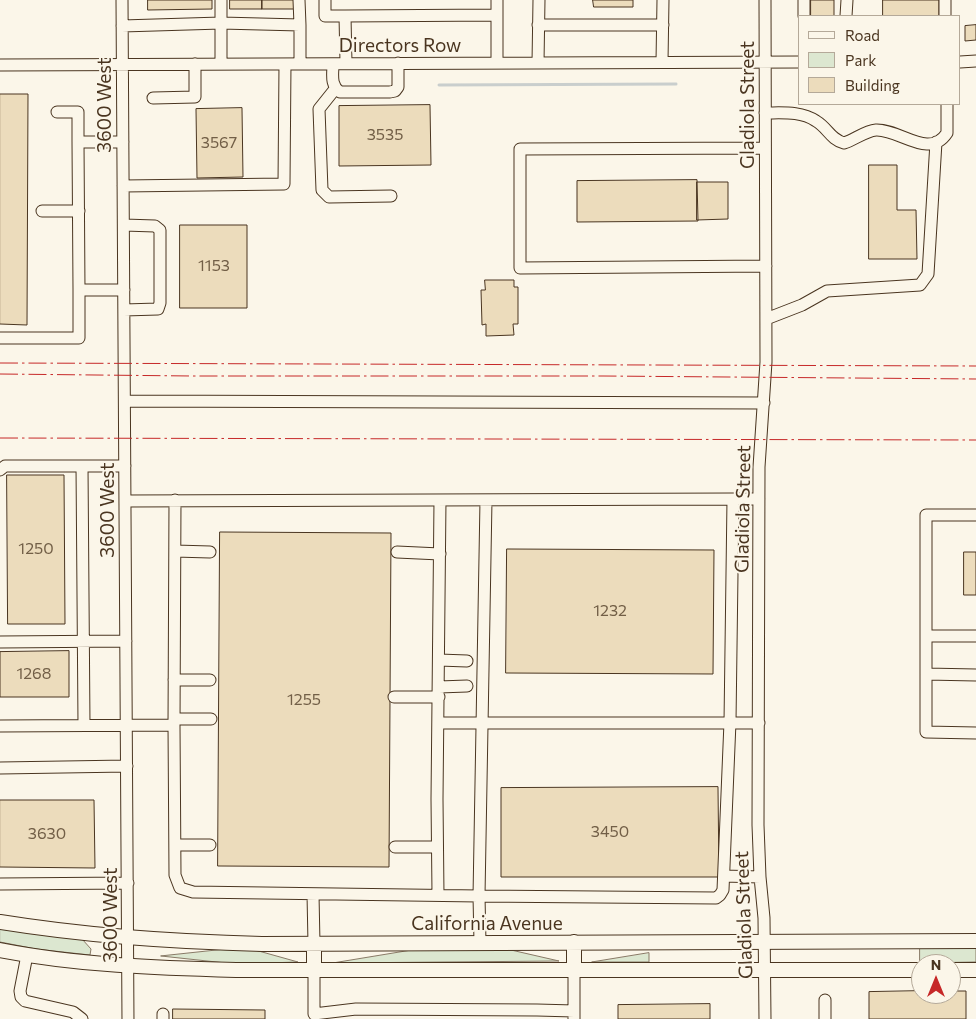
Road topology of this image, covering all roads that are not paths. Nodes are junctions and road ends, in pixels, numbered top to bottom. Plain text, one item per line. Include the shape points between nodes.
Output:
1 (122, 0) edge
2 (221, 0) edge
3 (300, 0) edge
4 (325, 0) edge
5 (497, 0) edge
6 (538, 0) edge
7 (663, 0) edge
8 (765, 0) edge
9 (804, 0) edge
10 (846, 0) edge
11 (945, 0) edge
12 (497, 15) junction
13 (804, 15) edge
14 (846, 15) edge
15 (945, 15) edge
16 (345, 16) junction
17 (221, 23) junction
18 (300, 25) junction
19 (538, 25) junction
20 (663, 25) junction
21 (122, 26) junction
22 (662, 62) junction
23 (765, 62) junction
24 (798, 62) edge
25 (961, 62) edge
26 (976, 62) edge
27 (346, 63) junction
28 (398, 63) junction
29 (497, 63) junction
30 (538, 63) junction
31 (123, 64) junction
32 (195, 64) junction
33 (222, 64) junction
34 (284, 64) junction
35 (300, 64) junction
36 (333, 64) junction
37 (0, 65) edge
38 (335, 89) junction
39 (153, 98) dead end
40 (947, 105) edge
41 (57, 112) dead end
42 (766, 113) junction
43 (78, 142) junction
44 (123, 142) junction
45 (936, 142) junction
46 (765, 148) junction
47 (123, 186) junction
48 (391, 196) dead end
49 (42, 211) dead end
50 (79, 211) junction
51 (124, 225) junction
52 (766, 266) junction
53 (79, 290) junction
54 (124, 290) junction
55 (124, 310) junction
56 (766, 319) junction
57 (0, 338) edge
58 (125, 401) junction
59 (764, 403) junction
60 (82, 466) junction
61 (125, 466) junction
62 (0, 470) edge
63 (733, 499) junction
64 (759, 499) junction
65 (175, 500) junction
66 (440, 500) junction
67 (486, 500) junction
68 (126, 501) junction
69 (976, 515) edge
70 (175, 551) junction
71 (210, 552) dead end
72 (397, 552) dead end
73 (440, 554) junction
74 (926, 636) junction
75 (976, 636) edge
76 (126, 640) junction
77 (85, 641) junction
78 (0, 642) edge
79 (439, 660) junction
80 (467, 660) dead end
81 (926, 674) junction
82 (976, 675) edge
83 (174, 680) junction
84 (210, 680) dead end
85 (467, 686) dead end
86 (439, 692) junction
87 (394, 697) dead end
88 (211, 719) dead end
89 (174, 722) junction
90 (730, 722) junction
91 (438, 723) junction
92 (482, 723) junction
93 (759, 723) junction
94 (127, 724) junction
95 (84, 725) junction
96 (0, 726) edge
97 (976, 733) edge
98 (127, 766) junction
99 (0, 768) edge
100 (175, 846) junction
101 (210, 846) dead end
102 (395, 847) dead end
103 (437, 847) junction
104 (724, 876) junction
105 (760, 877) junction
106 (128, 883) junction
107 (0, 884) edge
108 (313, 894) junction
109 (438, 895) junction
110 (479, 896) junction
111 (0, 922) edge
112 (129, 938) junction
113 (976, 941) edge
114 (574, 942) junction
115 (764, 942) junction
116 (480, 943) junction
117 (314, 944) junction
118 (0, 950) edge
119 (27, 955) junction
120 (128, 966) junction
121 (764, 970) junction
122 (911, 970) edge
123 (961, 970) edge
124 (976, 970) edge
125 (574, 971) junction
126 (314, 972) junction
127 (825, 1000) dead end
128 (574, 1015) edge
129 (314, 1017) edge
130 (82, 1019) edge
131 (128, 1019) edge
132 (765, 1019) edge
133 (824, 1019) edge

1 - 21 street, 3600 West
2 - 17 street
3 - 18 street
4 - 16 street via 325,16
5 - 12 street
6 - 19 street
7 - 20 street
8 - 23 street, Gladiola Street
9 - 13 street
10 - 14 street
11 - 15 street
12 - 16 street
12 - 29 street
16 - 27 street
17 - 18 street
17 - 21 street
17 - 33 street
18 - 35 street
19 - 20 street
19 - 30 street
20 - 22 street
21 - 31 street, 3600 West
22 - 23 street, Directors Row
22 - 30 street, Directors Row
23 - 24 street, Directors Row
23 - 42 street, Gladiola Street
25 - 26 street
27 - 28 street, Directors Row
27 - 36 street, Directors Row
28 - 29 street, Directors Row
28 - 38 street via 396,91 340,92
29 - 30 street, Directors Row
31 - 32 street, Directors Row
31 - 37 street, Directors Row
31 - 44 street, 3600 West
32 - 33 street, Directors Row
32 - 39 street via 195,97
33 - 34 street, Directors Row
34 - 35 street, Directors Row
34 - 47 street via 284,184
35 - 36 street, Directors Row
36 - 38 street via 332,84
38 - 48 street via 319,109 322,190 329,197
40 - 45 street via 947,132
41 - 43 street via 78,112
42 - 45 street via 804,115 817,121 835,140 844,143 875,130 892,132 926,145
42 - 46 street, Gladiola Street
43 - 44 street
43 - 50 street
44 - 47 street, 3600 West
45 - 56 street via 928,274 920,285 827,291
46 - 52 street, Gladiola Street
46 - 52 street via 520,149 520,268
47 - 51 street, 3600 West
49 - 50 street
50 - 53 street
51 - 54 street, 3600 West
51 - 55 street via 154,226 160,230 160,304 158,309
52 - 56 street, Gladiola Street
53 - 54 street
53 - 57 street via 79,338
54 - 55 street, 3600 West
55 - 58 street, 3600 West
56 - 59 street, Gladiola Street
58 - 59 street
58 - 61 street, 3600 West
59 - 64 street, Gladiola Street
60 - 61 street
60 - 62 street via 4,466
60 - 77 street
61 - 68 street, 3600 West
63 - 64 street
63 - 67 street
63 - 90 street
64 - 93 street, Gladiola Street
65 - 66 street
65 - 68 street
65 - 70 street
66 - 67 street
66 - 73 street
67 - 92 street
68 - 76 street, 3600 West
69 - 74 street via 926,515
70 - 71 street
70 - 83 street
72 - 73 street
73 - 79 street
74 - 75 street
74 - 81 street
76 - 77 street
76 - 94 street, 3600 West
77 - 78 street
77 - 95 street
79 - 80 street
79 - 86 street
81 - 82 street
81 - 97 street via 926,732
83 - 84 street
83 - 89 street
85 - 86 street
86 - 87 street
86 - 91 street
88 - 89 street
89 - 94 street
89 - 100 street
90 - 92 street
90 - 93 street
90 - 104 street
91 - 92 street
91 - 103 street
92 - 110 street
93 - 105 street, Gladiola Street
94 - 95 street
94 - 98 street, 3600 West
95 - 96 street
98 - 99 street
98 - 106 street, 3600 West
100 - 101 street
100 - 108 street via 175,875 180,888 193,892
102 - 103 street
103 - 109 street
104 - 105 street
104 - 110 street via 723,890 716,898
105 - 115 street, Gladiola Street
106 - 107 street
106 - 112 street, 3600 West
108 - 109 street
108 - 117 street
109 - 110 street
110 - 116 street
111 - 112 main road, California Avenue
112 - 117 main road, California Avenue
112 - 120 street, 3600 West
113 - 115 main road, California Avenue
114 - 115 main road, California Avenue
114 - 116 main road, California Avenue
114 - 125 main road
115 - 121 street, Gladiola Street
116 - 117 main road, California Avenue
117 - 126 main road
118 - 119 main road
119 - 120 main road
119 - 130 street via 21,997 25,1001 73,1012
120 - 126 main road
120 - 131 street, 3600 West
121 - 122 main road
121 - 125 main road
121 - 132 street, Gladiola Street
123 - 124 main road
125 - 126 main road
125 - 128 street
126 - 129 street
127 - 133 street
128 - 129 street via 530,1010 356,1009

